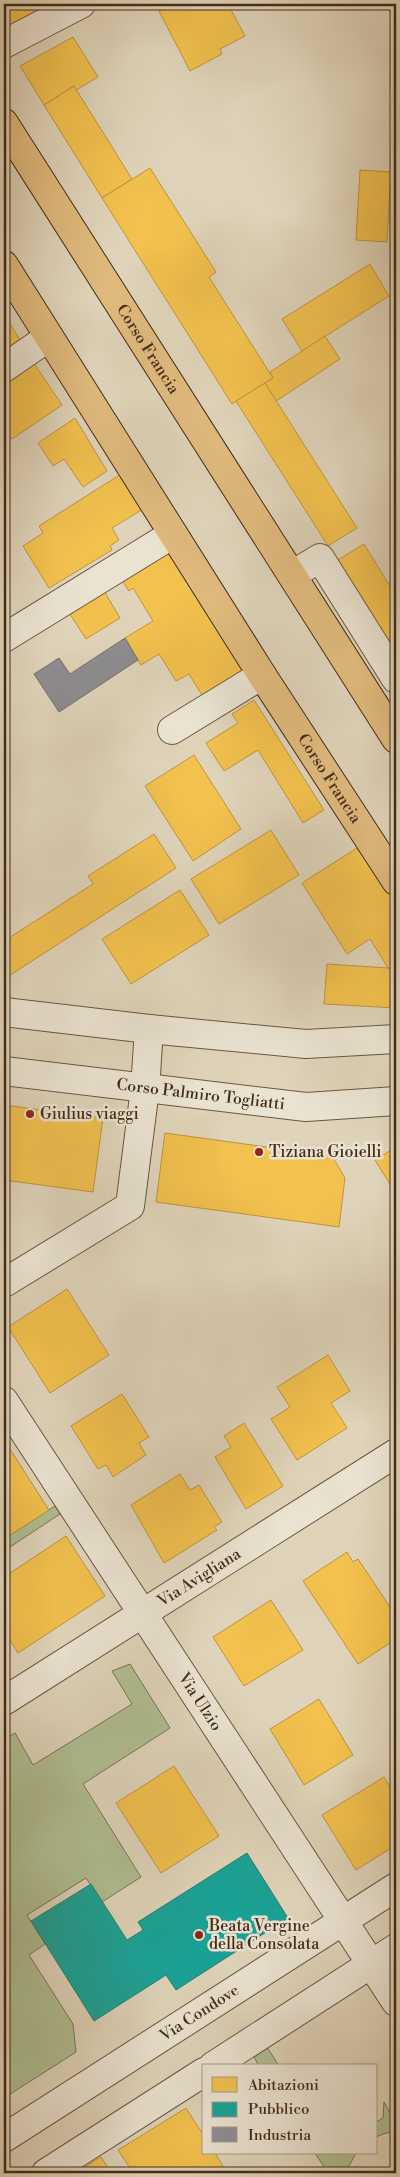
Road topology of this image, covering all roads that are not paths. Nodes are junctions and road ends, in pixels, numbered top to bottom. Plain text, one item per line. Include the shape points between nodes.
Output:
1 (80, 4) edge
2 (4, 44) edge
3 (4, 122) edge
4 (4, 264) edge
5 (49, 337) junction
6 (4, 368) edge
7 (173, 534) junction
8 (292, 576) junction
9 (4, 638) edge
10 (262, 675) junction
11 (396, 679) edge
12 (172, 730) dead end
13 (396, 739) edge
14 (396, 882) edge
15 (4, 1012) edge
16 (149, 1029) junction
17 (396, 1039) edge
18 (4, 1071) edge
19 (145, 1089) junction
20 (396, 1101) edge
21 (4, 1283) edge
22 (4, 1401) edge
23 (396, 1453) edge
24 (141, 1613) junction
25 (4, 1701) edge
26 (396, 1887) edge
27 (344, 1920) junction
28 (396, 1948) edge
29 (371, 1964) junction
30 (396, 2002) edge
31 (216, 2064) edge
32 (202, 2073) edge
33 (4, 2138) edge
34 (46, 2173) edge

1 - 2 street
3 - 8 main road, Corso Francia
4 - 5 main road, Corso Francia
5 - 6 street
5 - 7 main road, Corso Francia
7 - 9 street
7 - 10 main road, Corso Francia
8 - 11 street via 320,558
8 - 13 main road, Corso Francia
10 - 12 street
10 - 14 main road, Corso Francia
15 - 16 street
16 - 17 street via 306,1044
16 - 19 street
18 - 19 street, Corso Palmiro Togliatti
19 - 20 street, Corso Palmiro Togliatti via 306,1107
19 - 21 street via 130,1206
22 - 24 street, Via Ulzio
23 - 24 street, Via Avigliana
24 - 25 street, Via Avigliana
24 - 27 street, Via Ulzio
26 - 27 street, Via Condove
27 - 29 street, Via Ulzio
27 - 33 street, Via Condove
28 - 29 street
29 - 30 street, Via Ulzio
29 - 31 street
32 - 34 street

